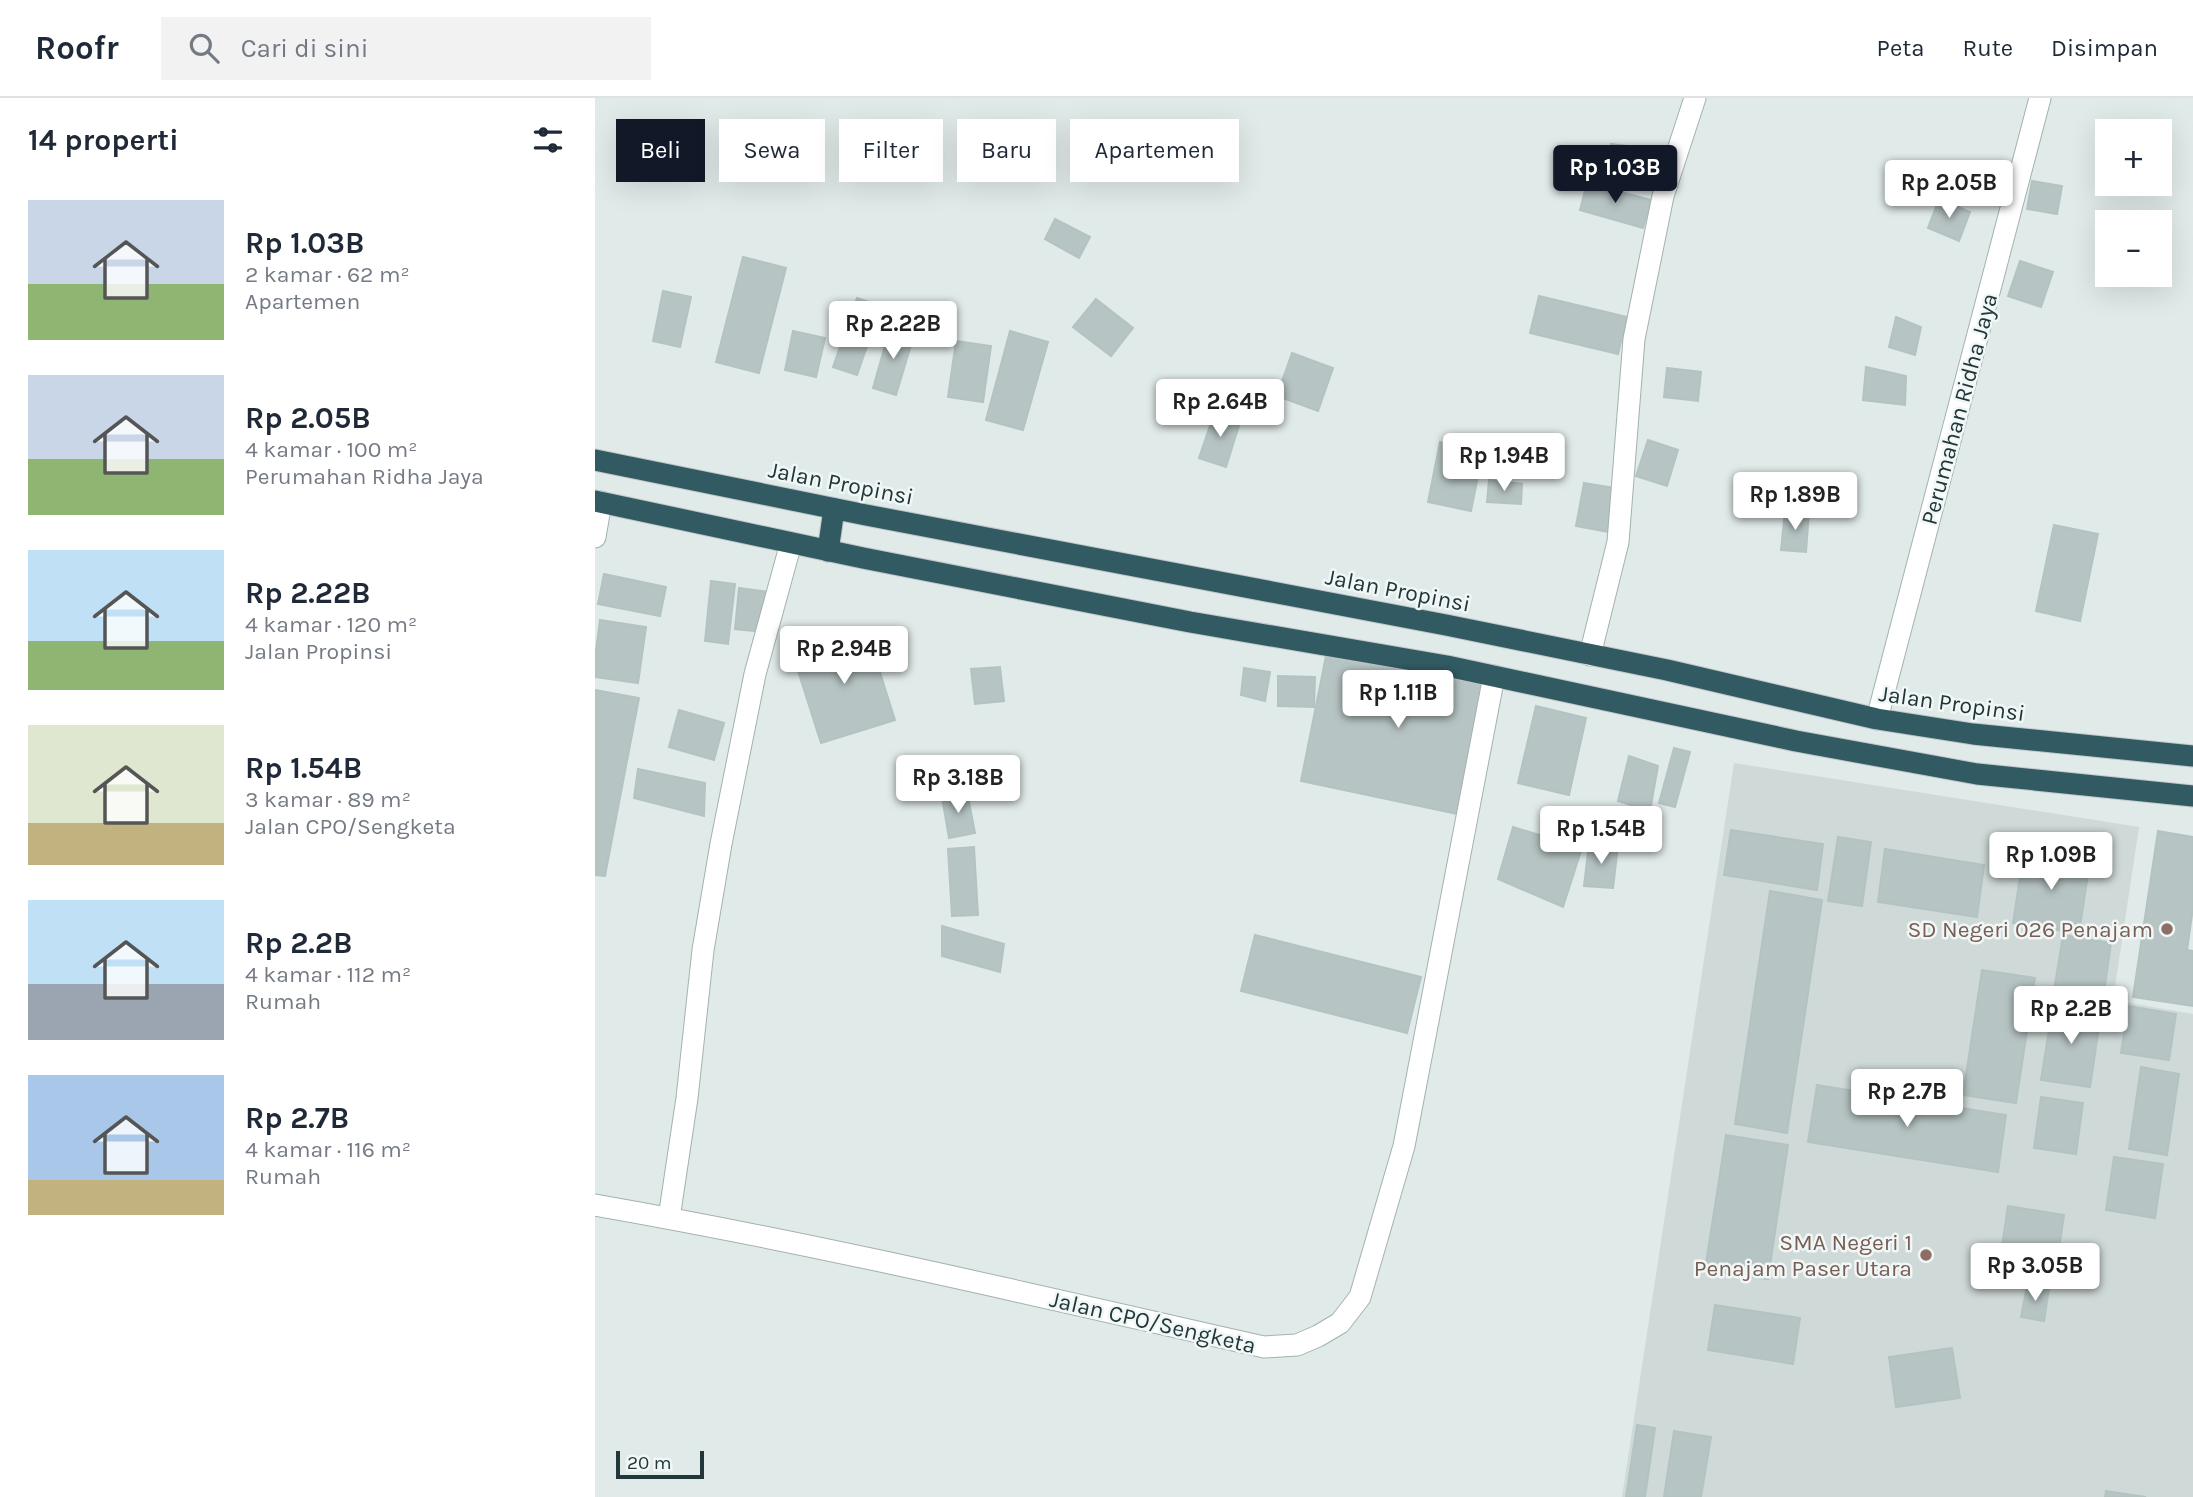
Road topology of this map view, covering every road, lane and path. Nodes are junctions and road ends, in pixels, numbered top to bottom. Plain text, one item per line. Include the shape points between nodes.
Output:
1 (1695, 98) edge
2 (2040, 98) edge
3 (595, 460) edge
4 (598, 501) edge
5 (834, 509) junction
6 (595, 537) edge
7 (791, 543) junction
8 (828, 551) junction
9 (1590, 655) junction
10 (1494, 676) junction
11 (1877, 719) junction
12 (2193, 756) edge
13 (2193, 796) edge
14 (595, 1205) edge
15 (669, 1218) junction

1 - 9 street via 1663,196 1635,339 1618,542
2 - 11 street, Perumahan Ridha Jaya
3 - 5 highway, Jalan Propinsi
4 - 6 street
4 - 7 highway
5 - 8 highway
5 - 9 highway, Jalan Propinsi
7 - 8 highway
7 - 15 street via 755,674 721,844
8 - 10 highway
9 - 11 highway, Jalan Propinsi
10 - 13 highway via 1796,741 1977,774
10 - 15 street, Jalan CPO/Sengketa via 1405,1146 1360,1297 1341,1323 1297,1345 1264,1348
11 - 12 highway, Jalan Propinsi via 1973,734
14 - 15 street, Jalan CPO/Sengketa

